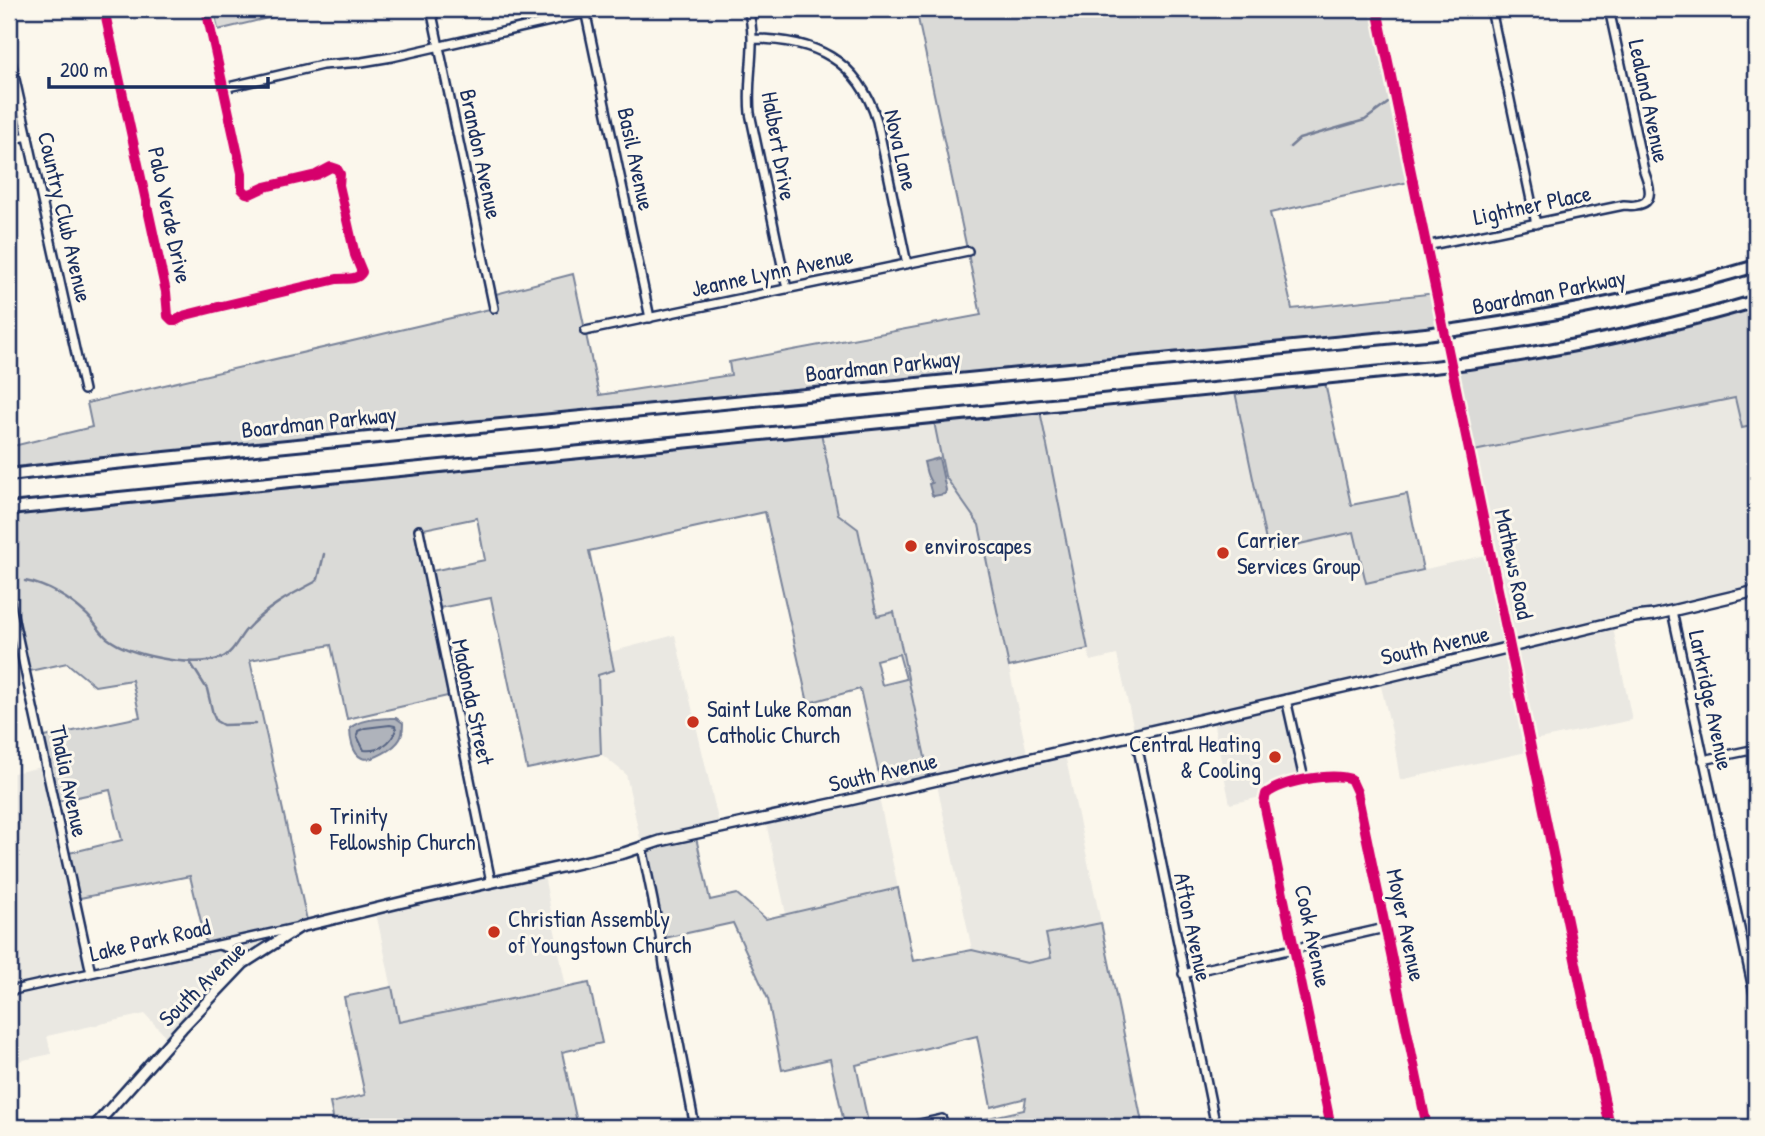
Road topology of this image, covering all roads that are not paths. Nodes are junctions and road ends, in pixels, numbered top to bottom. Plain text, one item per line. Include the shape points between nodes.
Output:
1 (104, 9) edge
2 (206, 9) edge
3 (431, 9) edge
4 (748, 9) edge
5 (1377, 9) edge
6 (1491, 9) edge
7 (1609, 9) edge
8 (585, 11) edge
9 (753, 39) junction
10 (439, 46) junction
11 (9, 52) edge
12 (224, 88) junction
13 (28, 136) junction
14 (9, 140) edge
15 (1645, 201) joint
16 (1536, 224) junction
17 (1426, 246) junction
18 (968, 251) dead end
19 (907, 264) junction
20 (1756, 266) edge
21 (787, 289) junction
22 (1756, 301) edge
23 (494, 308) dead end
24 (650, 318) junction
25 (584, 331) dead end
26 (84, 390) dead end
27 (9, 475) edge
28 (9, 509) edge
29 (419, 530) dead end
30 (1756, 591) edge
31 (9, 597) edge
32 (1672, 611) junction
33 (1511, 647) junction
34 (1286, 699) junction
35 (1135, 734) junction
36 (1756, 749) edge
37 (1703, 760) junction
38 (1304, 779) junction
39 (642, 847) junction
40 (491, 882) junction
41 (300, 928) junction
42 (1385, 928) junction
43 (218, 945) junction
44 (1294, 949) junction
45 (244, 963) junction
46 (91, 973) junction
47 (1183, 974) junction
48 (9, 991) edge
49 (1756, 1003) edge
50 (942, 1119) dead end
51 (94, 1127) edge
52 (695, 1127) edge
53 (906, 1127) edge
54 (1216, 1127) edge
55 (1331, 1127) edge
56 (1427, 1127) edge
57 (1611, 1127) edge

1 - 12 street, Palo Verde Drive via 169,318 175,321 361,275 337,169 331,167 250,194 243,191
2 - 12 street
3 - 10 street, Brandon Avenue
4 - 9 street, Halbert Drive
5 - 17 street, Mathews Road
6 - 16 street
7 - 15 street, Lealand Avenue via 1650,184
8 - 10 street
8 - 24 street, Basil Avenue
9 - 19 street, Nova Lane via 789,40 817,49 844,67 860,85 877,121
9 - 21 street, Halbert Drive via 750,113
10 - 12 street via 323,65
10 - 23 street, Brandon Avenue
11 - 13 street, Country Club Avenue
13 - 14 street
13 - 26 street, Country Club Avenue
15 - 16 street, Lightner Place
16 - 17 street, Lightner Place
17 - 33 street, Mathews Road
18 - 19 street, Jeanne Lynn Avenue
19 - 21 street, Jeanne Lynn Avenue
20 - 27 highway, Boardman Parkway, bridge via 1596,306 1426,334
21 - 24 street, Jeanne Lynn Avenue
22 - 28 highway, bridge via 1623,335 1468,363
24 - 25 street, Jeanne Lynn Avenue
29 - 40 street, Madonda Street
30 - 32 main road, South Avenue
31 - 46 street, Thalia Avenue
32 - 33 main road, South Avenue
32 - 37 street, Larkridge Avenue
33 - 34 main road, South Avenue
33 - 57 street, Mathews Road
34 - 35 main road, South Avenue
34 - 38 street
35 - 39 main road, South Avenue
35 - 47 street, Afton Avenue
36 - 37 street
37 - 49 street, Larkridge Avenue
38 - 42 street, Moyer Avenue via 1345,777 1355,785
38 - 44 street, Cook Avenue via 1276,787 1266,794 1264,803
39 - 40 main road, South Avenue
39 - 52 street
40 - 41 main road, South Avenue
41 - 43 street, Lake Park Road
41 - 45 main road, South Avenue
42 - 44 street
42 - 56 street, Moyer Avenue
43 - 45 street
43 - 46 street, Lake Park Road
44 - 47 street
44 - 55 street, Cook Avenue
45 - 51 main road, South Avenue
46 - 48 street, Lake Park Road
47 - 54 street, Afton Avenue
50 - 53 street

